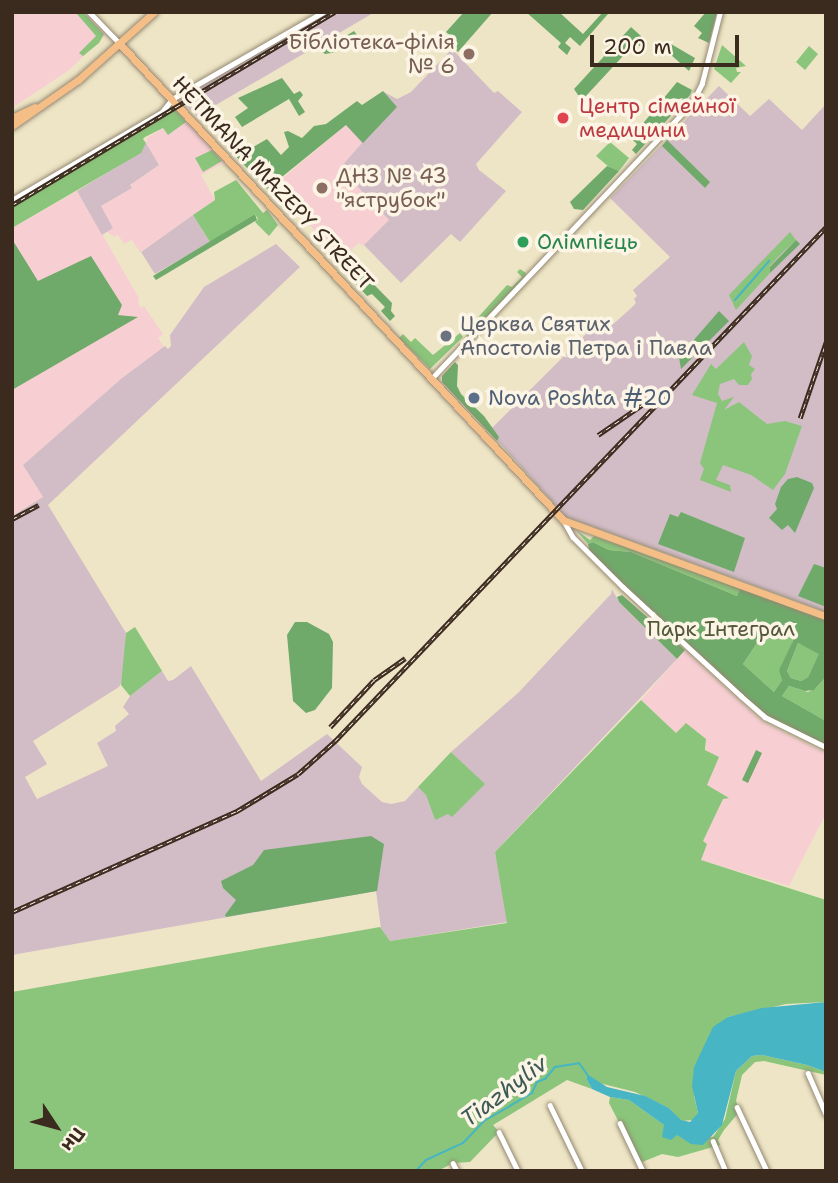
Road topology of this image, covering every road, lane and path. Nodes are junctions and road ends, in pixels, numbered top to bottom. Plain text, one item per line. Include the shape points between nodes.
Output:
1 (89, 12) edge
2 (154, 12) edge
3 (323, 12) edge
4 (720, 12) edge
5 (119, 43) junction
6 (172, 99) junction
7 (43, 105) junction
8 (12, 118) edge
9 (12, 126) edge
10 (12, 200) edge
11 (431, 379) junction
12 (563, 520) junction
13 (826, 616) edge
14 (826, 747) edge
15 (808, 1073) dead end
16 (551, 1105) dead end
17 (737, 1107) dead end
18 (826, 1115) edge
19 (620, 1123) dead end
20 (499, 1132) dead end
21 (713, 1141) dead end
22 (453, 1163) dead end
23 (457, 1171) edge
24 (518, 1171) edge
25 (582, 1171) edge
26 (643, 1171) edge
27 (726, 1171) edge
28 (767, 1171) edge

1 - 5 street, HETMANA MAZEPY STREET
2 - 5 main road
3 - 6 street
4 - 11 street via 702,83 692,103
5 - 6 main road, HETMANA MAZEPY STREET
5 - 7 main road
6 - 10 street via 162,112
6 - 11 main road, HETMANA MAZEPY STREET
7 - 8 main road
7 - 9 main road
11 - 12 main road, HETMANA MAZEPY STREET
12 - 13 main road
12 - 14 street via 573,537 623,587 765,717
15 - 18 street
16 - 25 street
17 - 28 street
19 - 26 street
20 - 24 street
21 - 27 street
22 - 23 street

